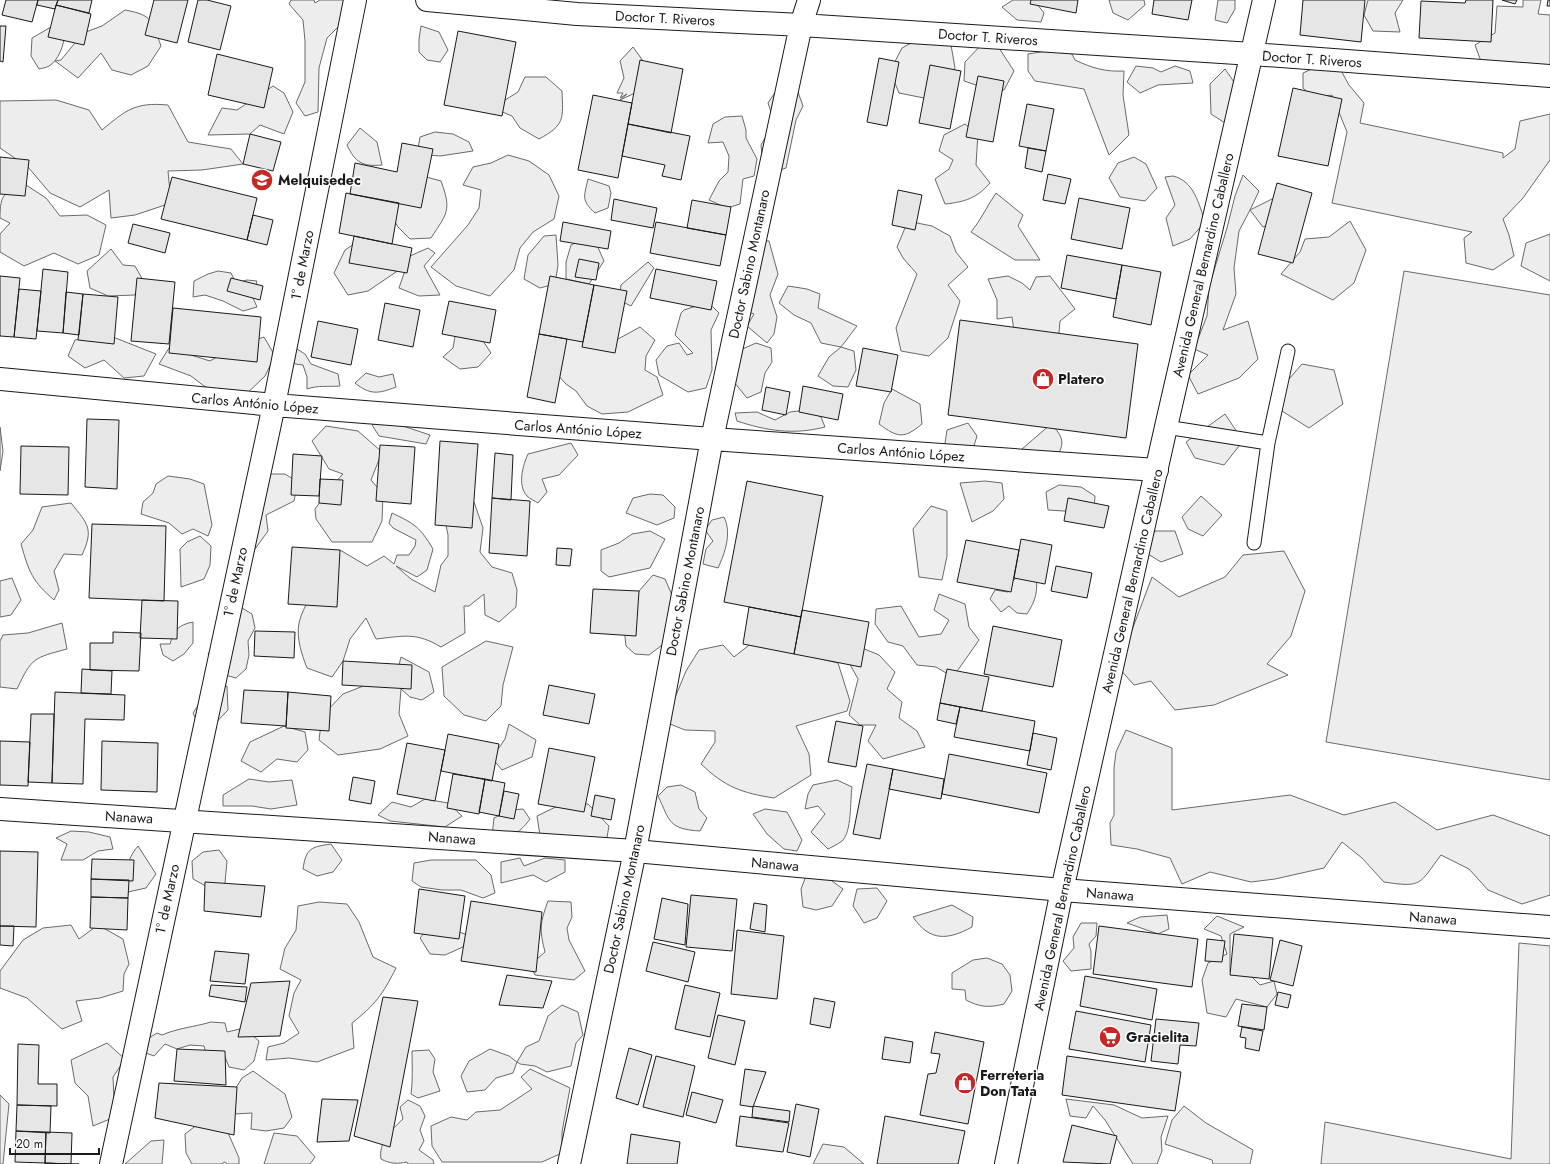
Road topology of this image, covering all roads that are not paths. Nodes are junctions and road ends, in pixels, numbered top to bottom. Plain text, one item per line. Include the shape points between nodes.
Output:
1 (354, 0) edge
2 (427, 0) edge
3 (809, 0) edge
4 (1264, 0) edge
5 (801, 25) junction
6 (1252, 54) junction
7 (1550, 76) edge
8 (1288, 351) dead end
9 (0, 379) edge
10 (274, 405) junction
11 (1166, 427) junction
12 (712, 439) junction
13 (1268, 443) junction
14 (1157, 470) junction
15 (1254, 543) dead end
16 (0, 809) edge
17 (184, 820) junction
18 (635, 851) junction
19 (1062, 890) junction
20 (1550, 927) edge
21 (111, 1164) edge
22 (569, 1164) edge
23 (1006, 1164) edge

1 - 10 street, 1° de Marzo
2 - 5 street, Doctor T. Riveros via 577,14
3 - 5 street, Doctor Sabino Montanaro
4 - 6 street, Avenida General Bernardino Caballero
5 - 6 street, Doctor T. Riveros
5 - 12 street, Doctor Sabino Montanaro
6 - 7 street, Doctor T. Riveros
6 - 11 street, Avenida General Bernardino Caballero
8 - 13 lane
9 - 10 street, Carlos António López
10 - 12 street, Carlos António López
10 - 17 street, 1° de Marzo
11 - 13 lane
11 - 14 street, Avenida General Bernardino Caballero
12 - 14 street, Carlos António López
12 - 18 street, Doctor Sabino Montanaro
13 - 15 lane
14 - 19 street, Avenida General Bernardino Caballero
16 - 17 street, Nanawa
17 - 18 street, Nanawa
17 - 21 street, 1° de Marzo
18 - 19 street, Nanawa
18 - 22 street, Doctor Sabino Montanaro
19 - 20 street, Nanawa
19 - 23 street, Avenida General Bernardino Caballero

